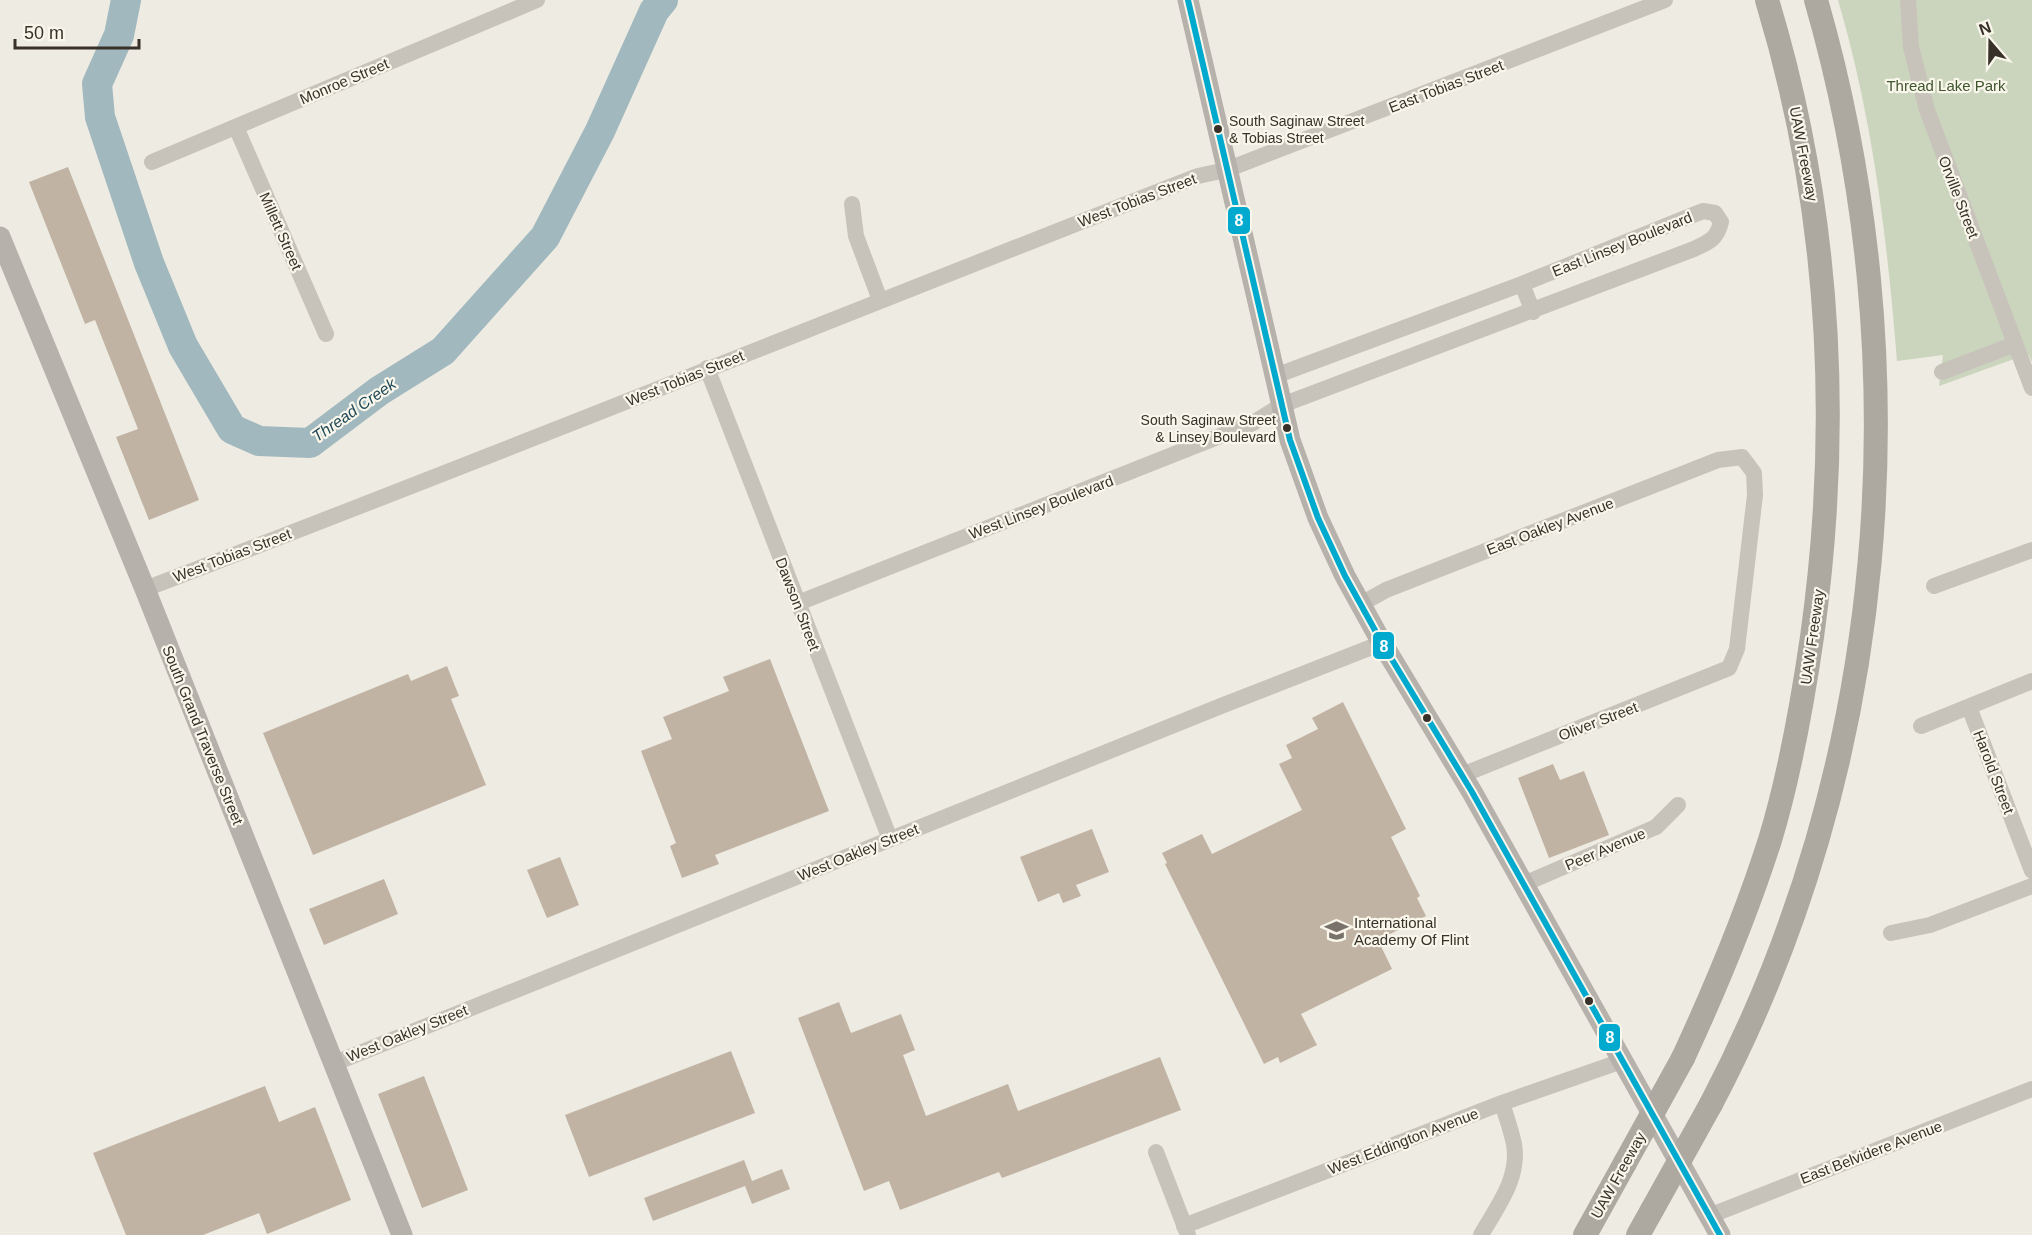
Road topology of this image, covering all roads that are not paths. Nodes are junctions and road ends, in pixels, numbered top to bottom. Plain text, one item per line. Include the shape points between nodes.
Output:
1 (1188, 0) edge
2 (1665, 0) edge
3 (1767, 0) edge
4 (1816, 0) edge
5 (1908, 0) edge
6 (531, 1) edge
7 (236, 127) junction
8 (152, 162) dead end
9 (1226, 170) junction
10 (852, 204) dead end
11 (0, 239) edge
12 (1522, 284) junction
13 (880, 300) junction
14 (1533, 312) junction
15 (326, 334) dead end
16 (2015, 344) junction
17 (707, 369) junction
18 (1942, 372) dead end
19 (1275, 376) junction
20 (2032, 388) edge
21 (1282, 405) junction
22 (2032, 550) edge
23 (1934, 586) dead end
24 (145, 589) junction
25 (798, 603) junction
26 (1362, 604) junction
27 (1383, 643) junction
28 (1732, 664) joint
29 (2032, 681) edge
30 (1969, 707) junction
31 (1921, 726) dead end
32 (1462, 775) junction
33 (1678, 805) dead end
34 (890, 839) junction
35 (2032, 871) edge
36 (1524, 884) junction
37 (2032, 886) edge
38 (1891, 933) dead end
39 (1622, 1061) junction
40 (335, 1063) junction
41 (2032, 1089) edge
42 (1502, 1103) junction
43 (1156, 1152) dead end
44 (1709, 1216) junction
45 (1186, 1230) edge
46 (402, 1235) edge
47 (1481, 1235) edge
48 (1585, 1235) edge
49 (1638, 1235) edge
50 (1720, 1235) edge

1 - 9 main road
2 - 9 street, East Tobias Street
3 - 48 highway, UAW Freeway, bridge via 1808,170 1824,291 1830,398 1824,533 1804,692 1770,839 1743,917 1683,1058
4 - 49 highway, bridge via 1849,130 1869,265 1876,363 1872,540 1852,693 1836,776 1787,934 1743,1040
5 - 16 street, Orville Street via 1911,46 1927,110
6 - 7 street, Monroe Street
7 - 8 street, Monroe Street
7 - 15 street, Millett Street
9 - 13 street, West Tobias Street via 1198,176
9 - 19 main road
10 - 13 street via 856,236
11 - 24 main road, South Grand Traverse Street
12 - 14 street
12 - 14 street, East Linsey Boulevard via 1703,211 1715,213 1721,222 1712,241
12 - 19 street, East Linsey Boulevard
13 - 17 street, West Tobias Street
14 - 21 street, East Linsey Boulevard
16 - 18 street
16 - 20 street, Orville Street
17 - 24 street, West Tobias Street via 502,453
17 - 25 street, Dawson Street
19 - 21 main road
21 - 25 street, West Linsey Boulevard via 1253,423
21 - 26 main road via 1290,440 1318,518
22 - 23 street
24 - 40 main road, South Grand Traverse Street
25 - 34 street, Dawson Street
26 - 27 main road
26 - 28 street, East Oakley Avenue via 1386,590 1718,460 1742,457 1754,473 1755,495
27 - 32 main road
27 - 34 street, West Oakley Street
28 - 32 street, Oliver Street via 1714,676
29 - 30 street
30 - 31 street
30 - 35 street, Harold Street
32 - 36 main road
33 - 36 street, Peer Avenue via 1656,827
34 - 40 street, West Oakley Street
36 - 39 main road
37 - 38 street via 1930,925
39 - 42 street, West Eddington Avenue
39 - 44 main road
40 - 46 main road, South Grand Traverse Street
41 - 44 street, East Belvidere Avenue
42 - 45 street, West Eddington Avenue
42 - 47 street via 1514,1145 1515,1166
43 - 45 street
44 - 50 main road

